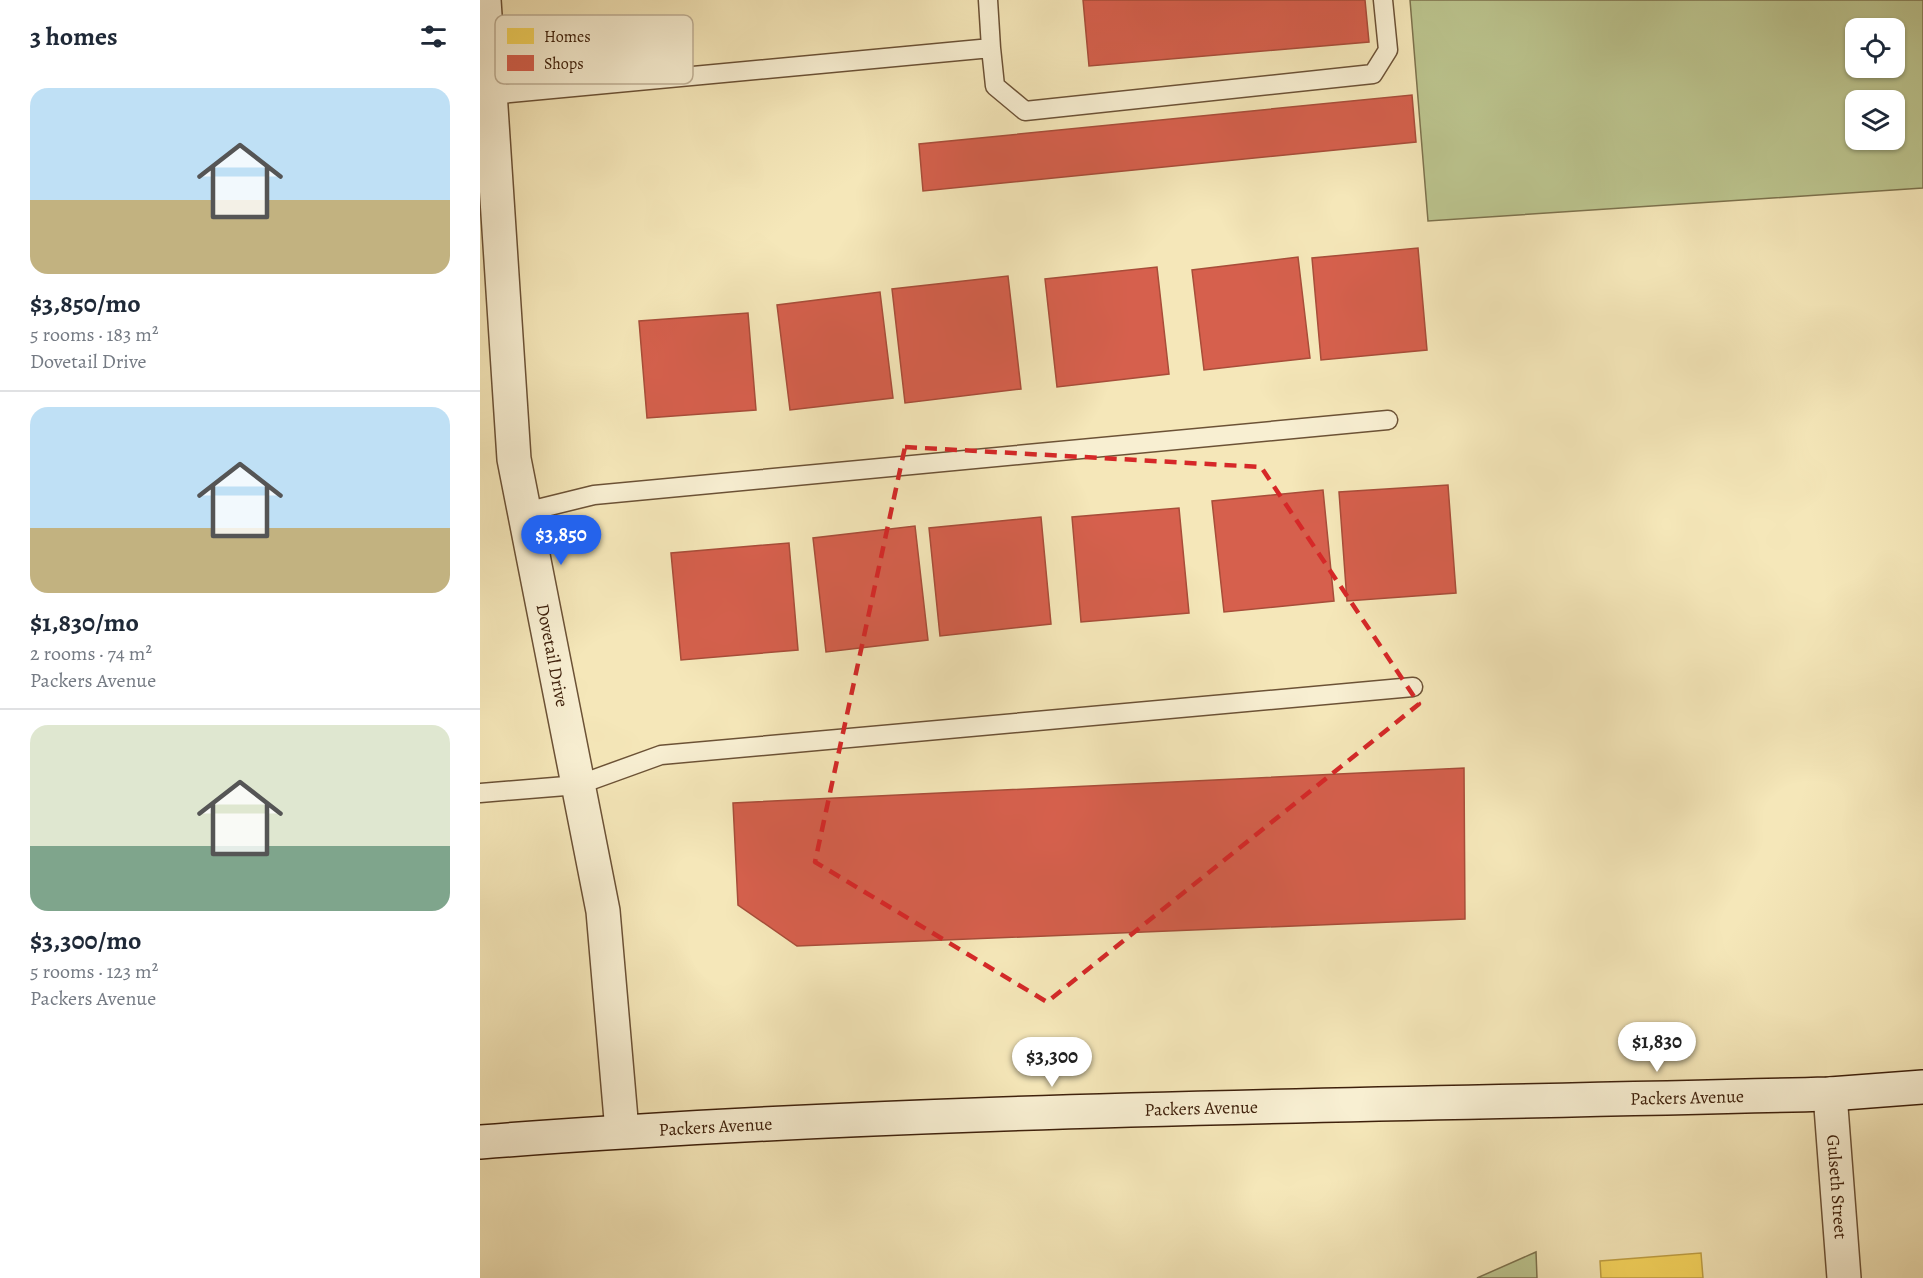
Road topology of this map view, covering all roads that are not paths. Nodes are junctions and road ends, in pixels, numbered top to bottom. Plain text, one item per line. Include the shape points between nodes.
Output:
1 (484, 0) edge
2 (988, 0) edge
3 (1383, 0) edge
4 (991, 48) junction
5 (693, 76) edge
6 (607, 84) edge
7 (490, 95) junction
8 (491, 268) edge
9 (1388, 420) dead end
10 (525, 512) junction
11 (1413, 687) dead end
12 (578, 784) junction
13 (480, 793) edge
14 (1923, 1087) edge
15 (1830, 1094) junction
16 (622, 1131) junction
17 (480, 1142) edge
18 (1844, 1278) edge

1 - 7 main road, Dovetail Drive
2 - 4 lane
3 - 4 lane via 1388,50 1373,74 1025,111 995,86
4 - 5 lane
6 - 7 lane
7 - 8 main road, Dovetail Drive
8 - 10 main road, Dovetail Drive via 514,459
9 - 10 lane via 594,495
10 - 12 main road, Dovetail Drive
11 - 12 lane via 661,755
12 - 13 lane
12 - 16 main road, Dovetail Drive via 603,911
14 - 15 main road, Packers Avenue
15 - 16 main road, Packers Avenue via 1125,1110
15 - 18 main road, Gulseth Street
16 - 17 main road, Packers Avenue

